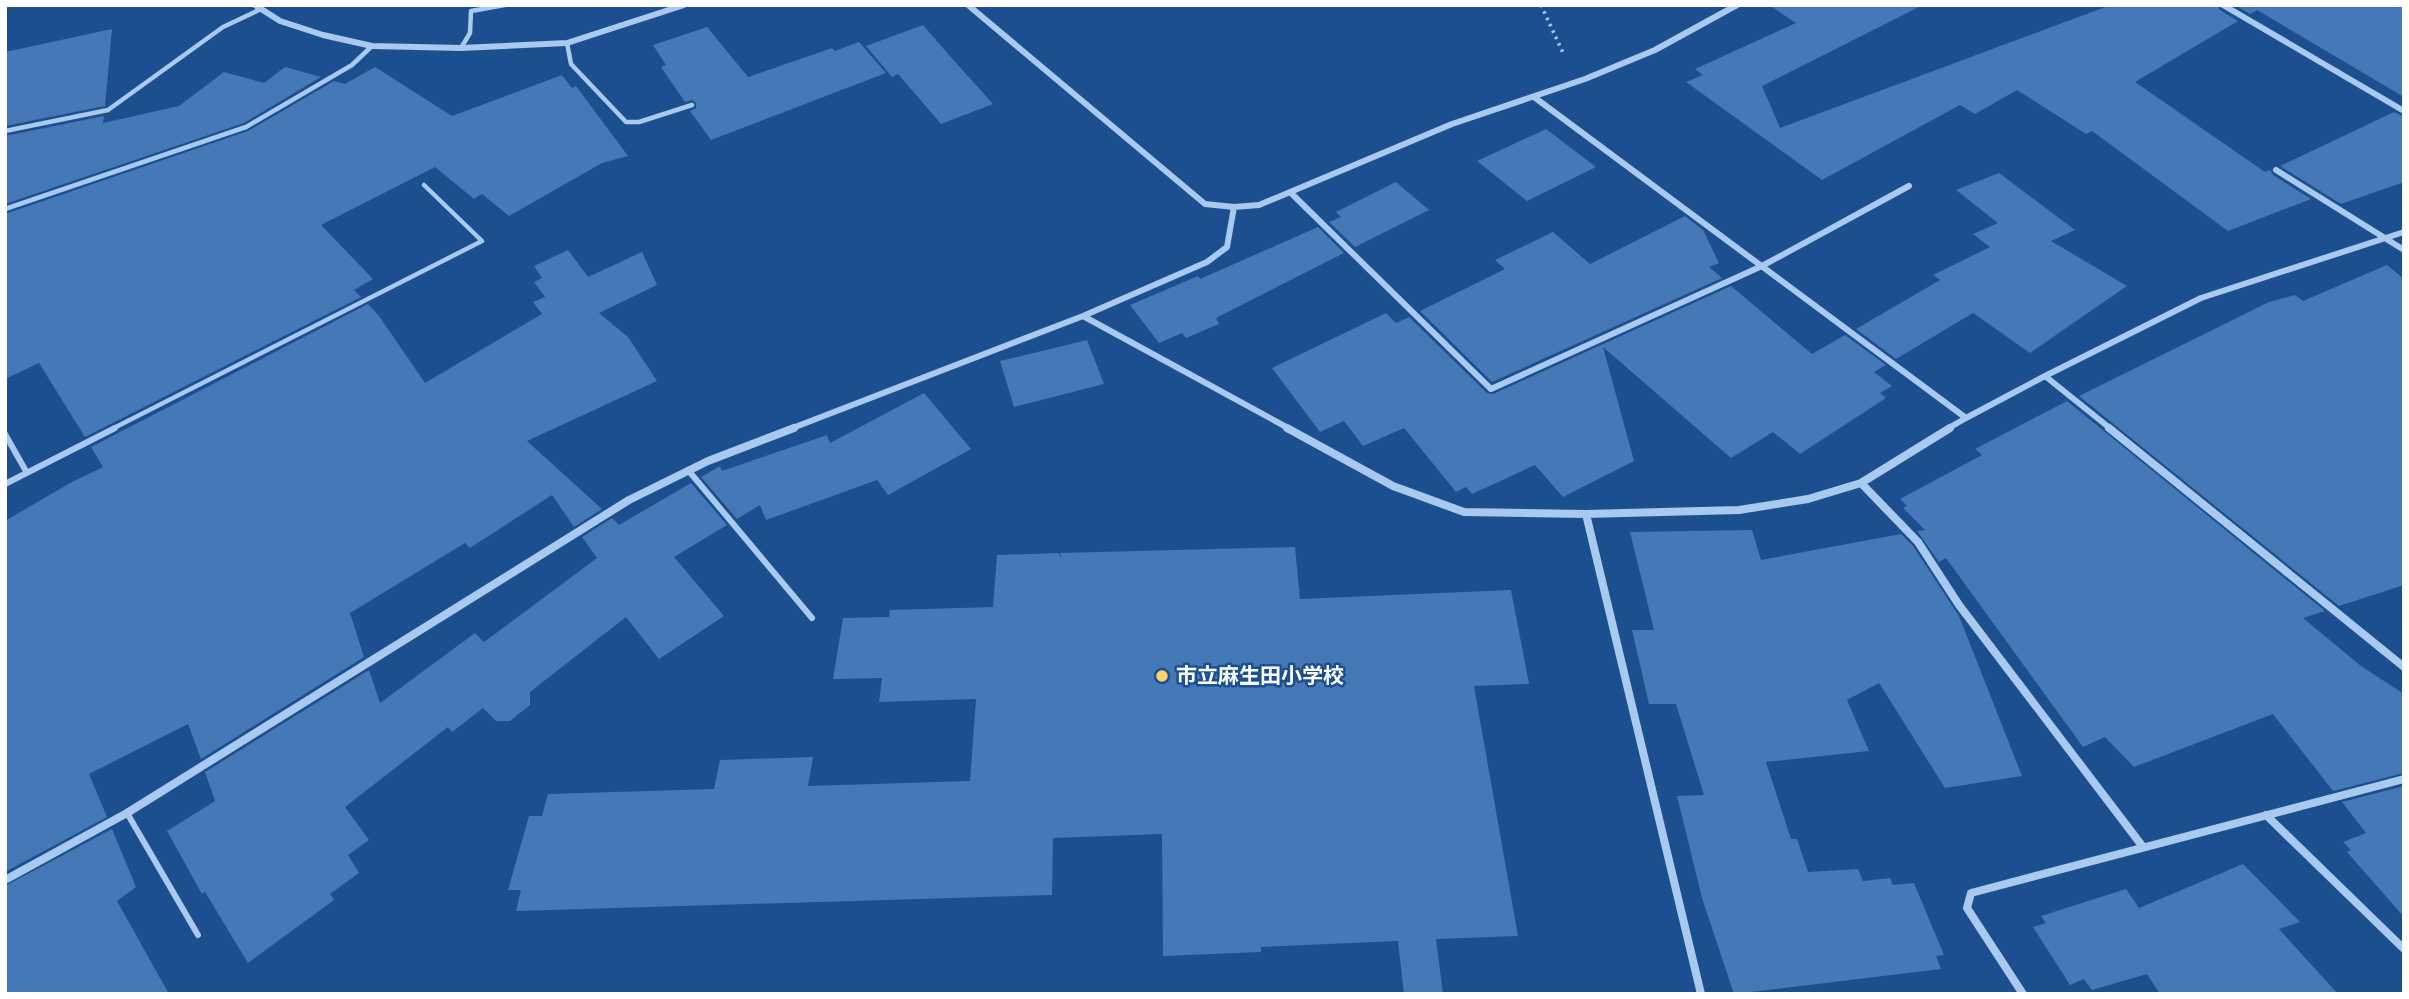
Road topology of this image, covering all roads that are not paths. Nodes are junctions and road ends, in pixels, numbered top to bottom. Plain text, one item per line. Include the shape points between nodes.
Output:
1 (505, 5) edge
2 (684, 5) edge
3 (968, 5) edge
4 (1737, 5) edge
5 (2223, 5) edge
6 (257, 8) edge
7 (567, 43) junction
8 (372, 46) junction
9 (461, 48) junction
10 (1534, 97) junction
11 (692, 105) dead end
12 (2404, 111) edge
13 (5, 131) edge
14 (2276, 170) dead end
15 (424, 185) dead end
16 (1909, 186) dead end
17 (1291, 194) junction
18 (1234, 207) junction
19 (5, 209) edge
20 (2404, 232) edge
21 (2385, 239) junction
22 (2404, 250) edge
23 (1762, 265) junction
24 (1083, 316) junction
25 (2045, 376) junction
26 (1966, 418) junction
27 (5, 434) edge
28 (688, 470) junction
29 (27, 473) junction
30 (1861, 483) junction
31 (5, 484) edge
32 (1586, 514) junction
33 (812, 618) dead end
34 (2404, 667) edge
35 (2404, 779) edge
36 (127, 813) junction
37 (2266, 815) junction
38 (2143, 847) junction
39 (5, 880) edge
40 (198, 935) dead end
41 (2404, 949) edge
42 (1701, 994) edge
43 (2023, 994) edge

1 - 9 lane via 471,11 470,33
2 - 7 street
3 - 18 street via 1205,204
4 - 10 street via 1655,50
5 - 12 street
6 - 8 street via 323,35
6 - 13 lane via 223,27 108,110
7 - 9 street
7 - 11 lane via 571,64 626,122
8 - 9 street
8 - 19 lane via 352,65 246,127
10 - 17 street via 1452,124
10 - 23 street
14 - 21 street
15 - 29 lane via 482,241
16 - 23 street
17 - 18 street via 1259,205
17 - 23 street via 1491,389
18 - 24 street via 1227,247 1207,262
20 - 21 street
21 - 22 street
21 - 25 street via 2201,298
23 - 26 street
24 - 28 street
24 - 32 street via 1393,486 1464,512
25 - 26 street
25 - 34 street
26 - 30 street
27 - 29 lane
28 - 33 lane
28 - 36 street via 629,500
29 - 31 lane
30 - 32 street via 1808,499 1739,510
30 - 38 street via 1918,542 1959,605
32 - 42 street
35 - 37 street
36 - 39 street
36 - 40 lane
37 - 38 street
37 - 41 street
38 - 43 street via 1971,893 1967,908

